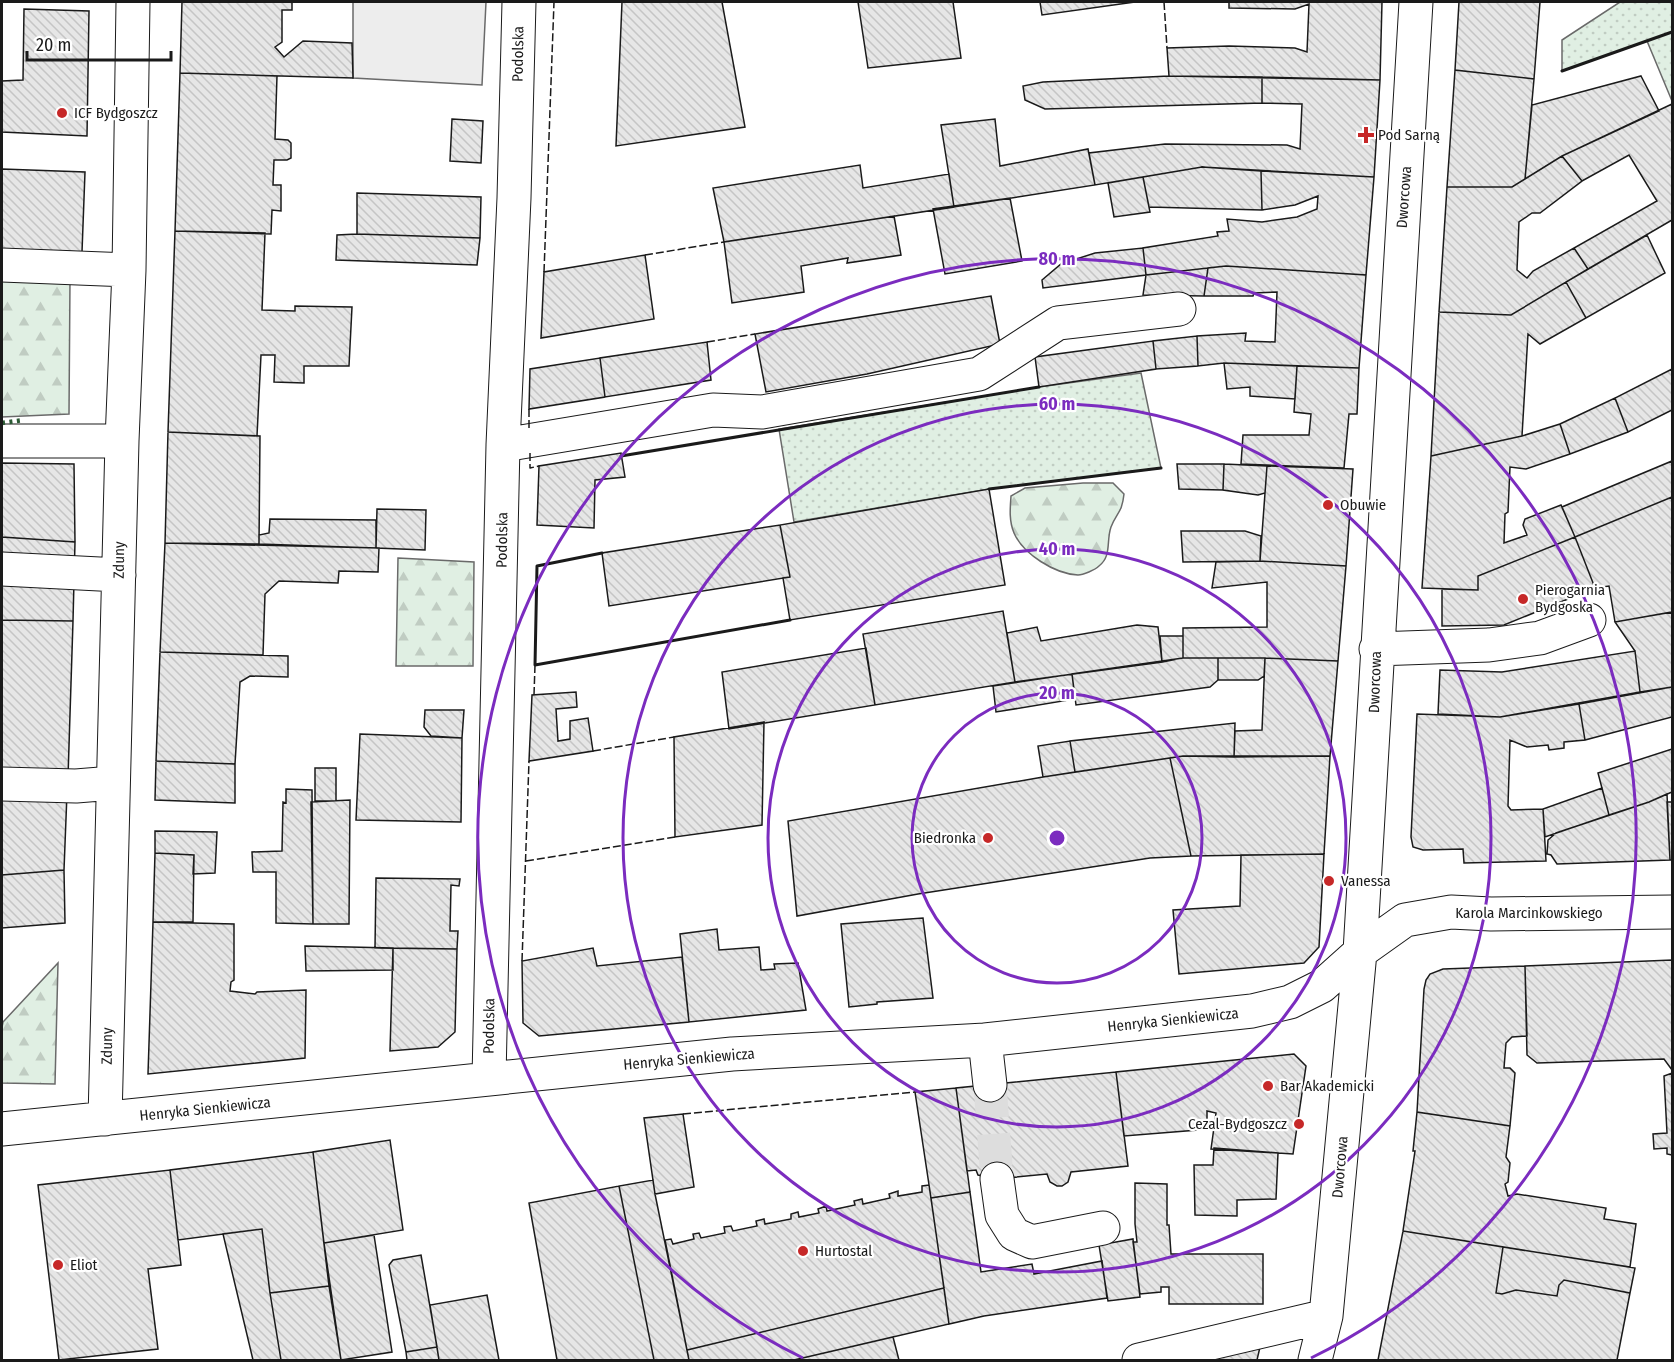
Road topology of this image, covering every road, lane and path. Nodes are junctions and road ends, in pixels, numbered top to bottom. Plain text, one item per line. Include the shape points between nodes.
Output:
1 (133, 2) edge
2 (519, 2) edge
3 (1416, 2) edge
4 (2, 266) edge
5 (129, 270) junction
6 (1179, 309) dead end
7 (2, 441) edge
8 (122, 441) junction
9 (503, 445) junction
10 (2, 569) edge
11 (118, 575) junction
12 (1589, 620) dead end
13 (1376, 649) junction
14 (113, 783) junction
15 (2, 784) edge
16 (1672, 912) edge
17 (1360, 952) junction
18 (985, 1040) junction
19 (489, 1078) junction
20 (990, 1084) tunnel mouth
21 (105, 1119) junction
22 (2, 1129) edge
23 (998, 1179) tunnel mouth
24 (1103, 1228) dead end
25 (1326, 1316) junction
26 (1139, 1360) edge
27 (1315, 1360) edge

1 - 5 street, Zduny
2 - 9 street, Podolska
3 - 13 street, Dworcowa
4 - 5 street
5 - 8 street, Zduny
6 - 9 street via 1058,323 979,374 762,412 713,410
7 - 8 street
8 - 11 street, Zduny
9 - 19 street, Podolska
10 - 11 street
11 - 14 street, Zduny
12 - 13 street via 1539,638 1489,645
13 - 17 street, Dworcowa
14 - 15 street
14 - 21 street, Zduny
16 - 17 street, Karola Marcinkowskiego via 1451,912 1405,920
17 - 18 street, Henryka Sienkiewicza via 1322,986 1290,1002 1252,1011
17 - 25 street, Dworcowa
18 - 19 street, Henryka Sienkiewicza via 732,1054
18 - 20 street
19 - 21 street, Henryka Sienkiewicza
21 - 22 street, Henryka Sienkiewicza
23 - 24 street via 1002,1215 1014,1234 1032,1242
25 - 26 street
25 - 27 street, Dworcowa

